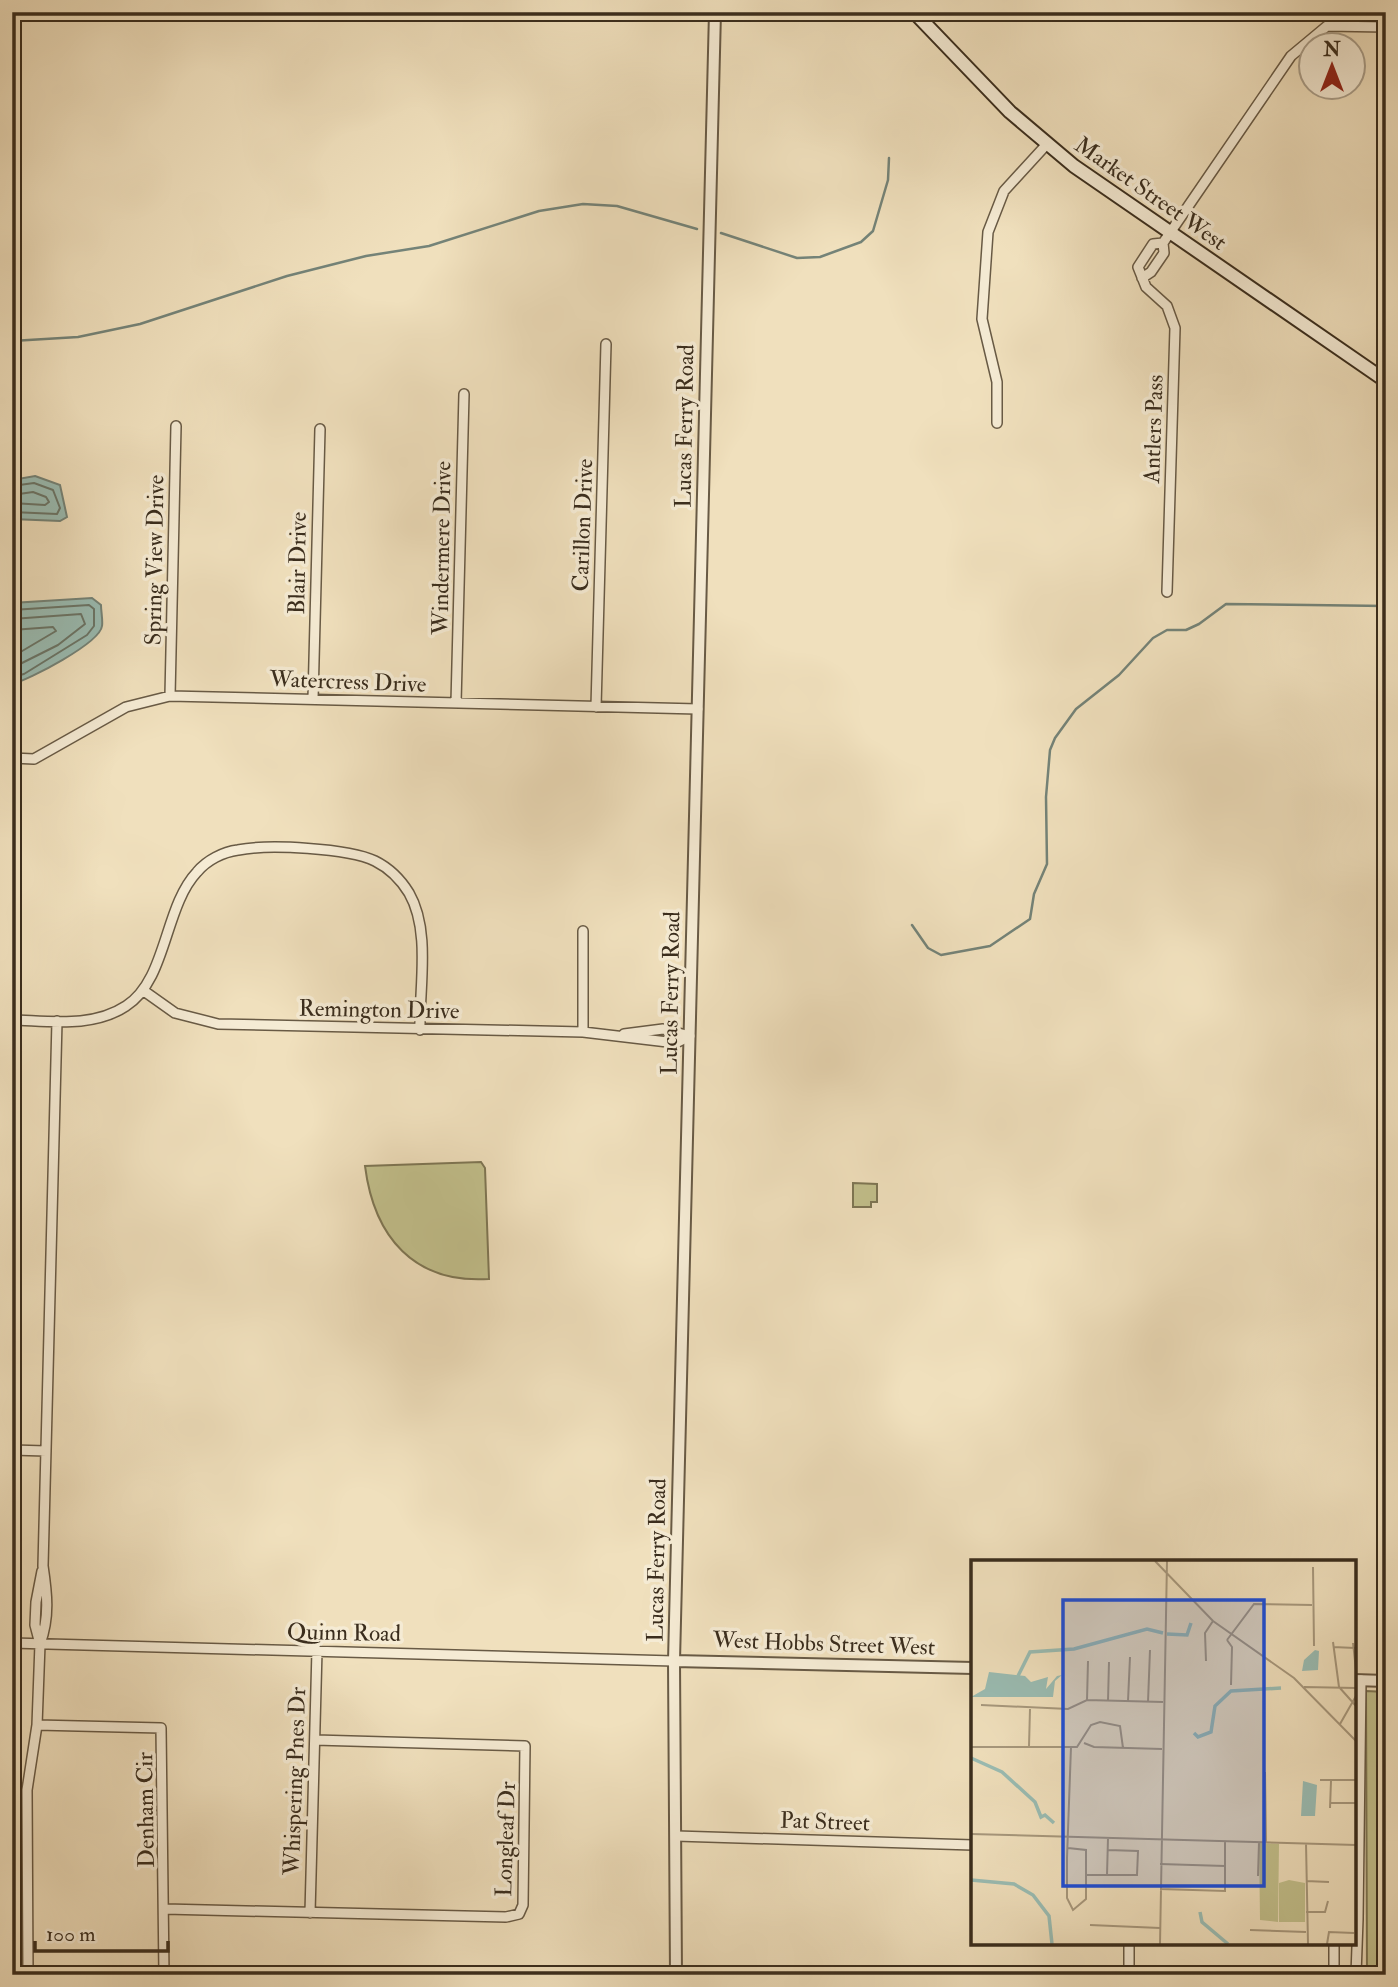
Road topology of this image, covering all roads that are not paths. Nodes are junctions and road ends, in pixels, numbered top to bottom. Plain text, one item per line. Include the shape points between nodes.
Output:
1 (715, 12) edge
2 (914, 12) edge
3 (1386, 27) edge
4 (1047, 144) junction
5 (1167, 238) junction
6 (1142, 278) junction
7 (606, 344) dead end
8 (1386, 381) edge
9 (464, 394) dead end
10 (997, 423) dead end
11 (176, 426) dead end
12 (320, 429) dead end
13 (1167, 592) dead end
14 (170, 695) junction
15 (313, 699) junction
16 (456, 703) junction
17 (596, 707) junction
18 (698, 709) junction
19 (12, 758) edge
20 (583, 931) dead end
21 (144, 991) junction
22 (12, 1020) edge
23 (57, 1021) junction
24 (420, 1030) junction
25 (583, 1032) junction
26 (690, 1036) junction
27 (12, 1450) edge
28 (46, 1451) junction
29 (12, 1643) edge
30 (40, 1644) junction
31 (317, 1650) junction
32 (674, 1661) junction
33 (971, 1668) edge
34 (1358, 1680) edge
35 (1386, 1681) edge
36 (37, 1725) junction
37 (315, 1740) junction
38 (676, 1836) junction
39 (971, 1845) edge
40 (165, 1909) junction
41 (310, 1913) junction
42 (1356, 1920) edge
43 (1129, 1945) edge
44 (1334, 1945) edge
45 (28, 1975) edge
46 (164, 1975) edge
47 (676, 1975) edge
48 (1129, 1975) edge
49 (1334, 1975) edge
50 (1356, 1975) edge

1 - 18 street, Lucas Ferry Road
2 - 4 main road, Market Street West
3 - 5 street via 1326,26 1306,41 1291,56
4 - 5 main road, Market Street West
4 - 10 street via 1003,191 988,232 982,318 997,382
5 - 6 street via 1164,253
5 - 6 street via 1153,244 1138,267
5 - 8 main road, Market Street West
6 - 13 street, Antlers Pass via 1167,306 1175,328
7 - 17 street, Carillon Drive
9 - 16 street, Windermere Drive
11 - 14 street, Spring View Drive
12 - 15 street, Blair Drive
14 - 15 street, Watercress Drive
14 - 19 street, Watercress Drive via 126,707 34,759
15 - 16 street, Watercress Drive
16 - 17 street, Watercress Drive
17 - 18 street, Watercress Drive
18 - 26 street, Lucas Ferry Road
20 - 25 street
21 - 23 street via 127,1006 97,1019
21 - 24 street, Remington Drive via 196,1021
21 - 24 street via 185,888 207,863 237,850 335,852 377,862 396,875 409,893 420,925
22 - 23 street
23 - 28 street
24 - 25 street, Remington Drive
25 - 26 street, Remington Drive via 622,1035 663,1029
26 - 32 street, Lucas Ferry Road
27 - 28 street
28 - 30 street via 43,1566 47,1626
29 - 30 street, Quinn Road
30 - 31 street, Quinn Road
30 - 36 street
31 - 32 street, Quinn Road
31 - 37 street, Whispering Pnes Dr
32 - 33 street, West Hobbs Street West
32 - 38 street, Lucas Ferry Road
34 - 35 street
34 - 42 street
36 - 40 street, Denham Cir via 161,1728
36 - 45 street via 27,1790
37 - 41 street, Whispering Pnes Dr
37 - 41 street, Longleaf Dr via 525,1746 523,1905 519,1914 506,1917
38 - 39 street, Pat Street
38 - 47 street, Lucas Ferry Road
40 - 41 street, Longleaf Dr
40 - 46 street, Denham Cir
42 - 50 street
43 - 48 street
44 - 49 street

